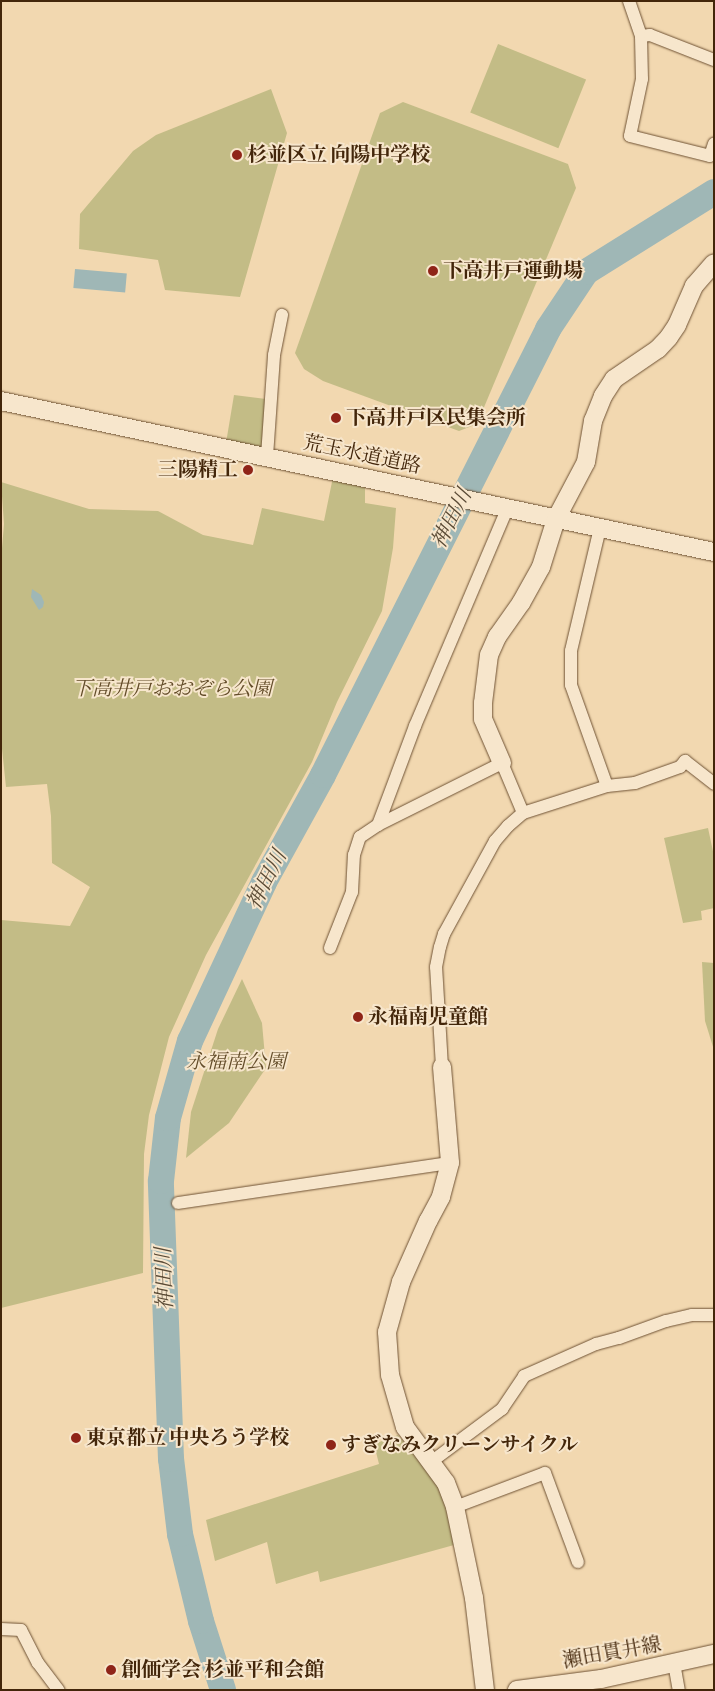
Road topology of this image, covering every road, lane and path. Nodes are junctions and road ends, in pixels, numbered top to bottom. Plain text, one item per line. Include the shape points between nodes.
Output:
1 (629, 1) edge
2 (641, 36) junction
3 (714, 60) edge
4 (714, 144) edge
5 (714, 263) edge
6 (282, 315) dead end
7 (1, 400) edge
8 (267, 456) junction
9 (508, 509) junction
10 (556, 519) junction
11 (600, 528) junction
12 (714, 552) edge
13 (502, 763) junction
14 (714, 784) edge
15 (607, 786) junction
16 (523, 813) junction
17 (378, 825) junction
18 (330, 948) dead end
19 (442, 1068) joint
20 (450, 1162) junction
21 (178, 1203) dead end
22 (714, 1315) edge
23 (431, 1462) junction
24 (455, 1508) junction
25 (578, 1562) dead end
26 (1, 1629) edge
27 (714, 1654) edge
28 (674, 1664) junction
29 (540, 1688) edge
30 (58, 1690) edge
31 (485, 1690) edge
32 (517, 1690) edge
33 (679, 1690) edge

1 - 2 street
2 - 3 street via 650,35
2 - 4 street via 642,79 630,136 710,156
5 - 10 street via 694,286 677,325 658,350 610,384 593,421 586,462
6 - 8 street via 274,355
7 - 8 street, 荒玉水道道路
8 - 9 street, 荒玉水道道路
9 - 10 street, 荒玉水道道路
9 - 17 street via 415,726
10 - 11 street, 荒玉水道道路
10 - 13 street via 541,567 497,636 489,655 483,720
11 - 12 street, 荒玉水道道路
11 - 15 street via 571,651 571,685
13 - 16 street
13 - 17 street
14 - 15 street via 685,761 680,767 636,783
15 - 16 street
16 - 19 street via 495,841 444,934 436,967
17 - 18 street via 360,837 354,855 352,892
19 - 20 street
20 - 21 street
20 - 23 street via 442,1197 401,1282 387,1332 390,1375 398,1408 405,1427
22 - 23 street via 692,1315 666,1321 589,1347 524,1376 502,1409
23 - 24 street via 446,1483
24 - 25 street via 545,1473
24 - 31 street via 474,1598
26 - 30 street via 20,1630
27 - 28 street, 瀬田貫井線
28 - 29 street, 瀬田貫井線 via 601,1680
28 - 33 street
29 - 32 street, 瀬田貫井線

